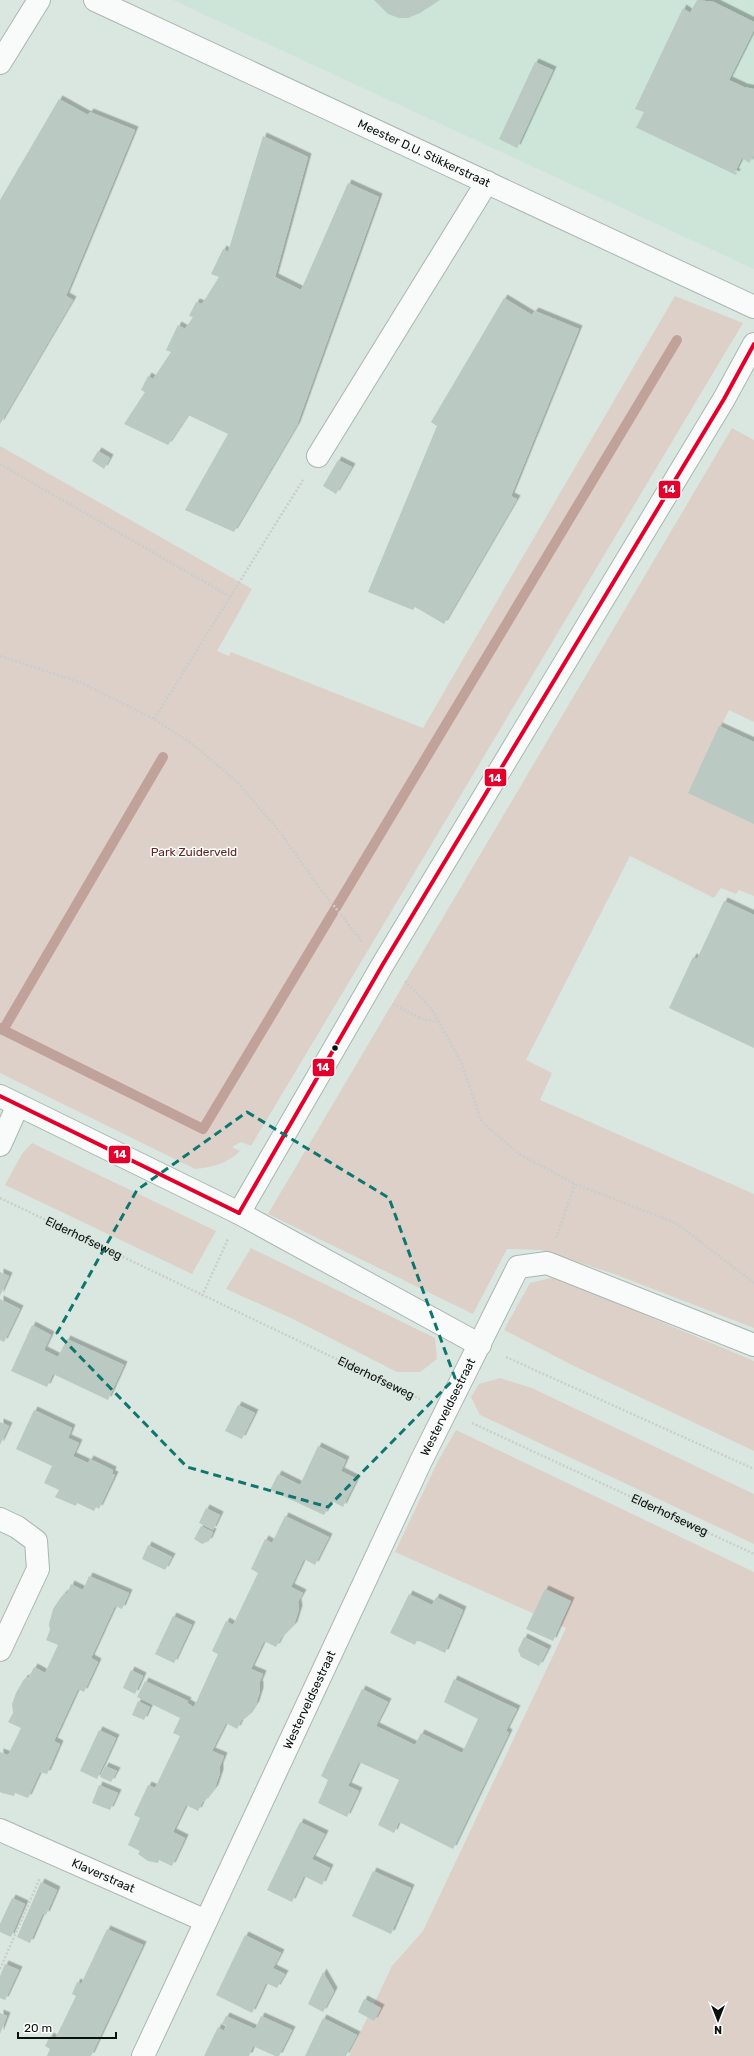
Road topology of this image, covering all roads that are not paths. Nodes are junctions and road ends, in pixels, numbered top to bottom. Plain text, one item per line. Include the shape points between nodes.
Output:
1 (39, 0) edge
2 (95, 0) edge
3 (0, 63) edge
4 (487, 182) junction
5 (754, 307) edge
6 (754, 344) edge
7 (318, 456) road end
8 (9, 1101) edge
9 (0, 1144) edge
10 (239, 1213) junction
11 (480, 1345) junction
12 (754, 1345) edge
13 (0, 1519) edge
14 (0, 1650) edge
15 (0, 1830) edge
16 (206, 1921) junction
17 (143, 2056) edge

1 - 3 street
2 - 4 street, Meester D.U. Stikkerstraat
4 - 5 street, Meester D.U. Stikkerstraat
4 - 7 street
6 - 10 street via 724,399 383,964
8 - 9 street
8 - 10 street
10 - 11 street
11 - 12 street via 518,1267 547,1262
11 - 16 street, Westerveldsestraat via 421,1461
13 - 14 street via 17,1527 36,1541 38,1569
15 - 16 street, Klaverstraat
16 - 17 street, Westerveldsestraat

